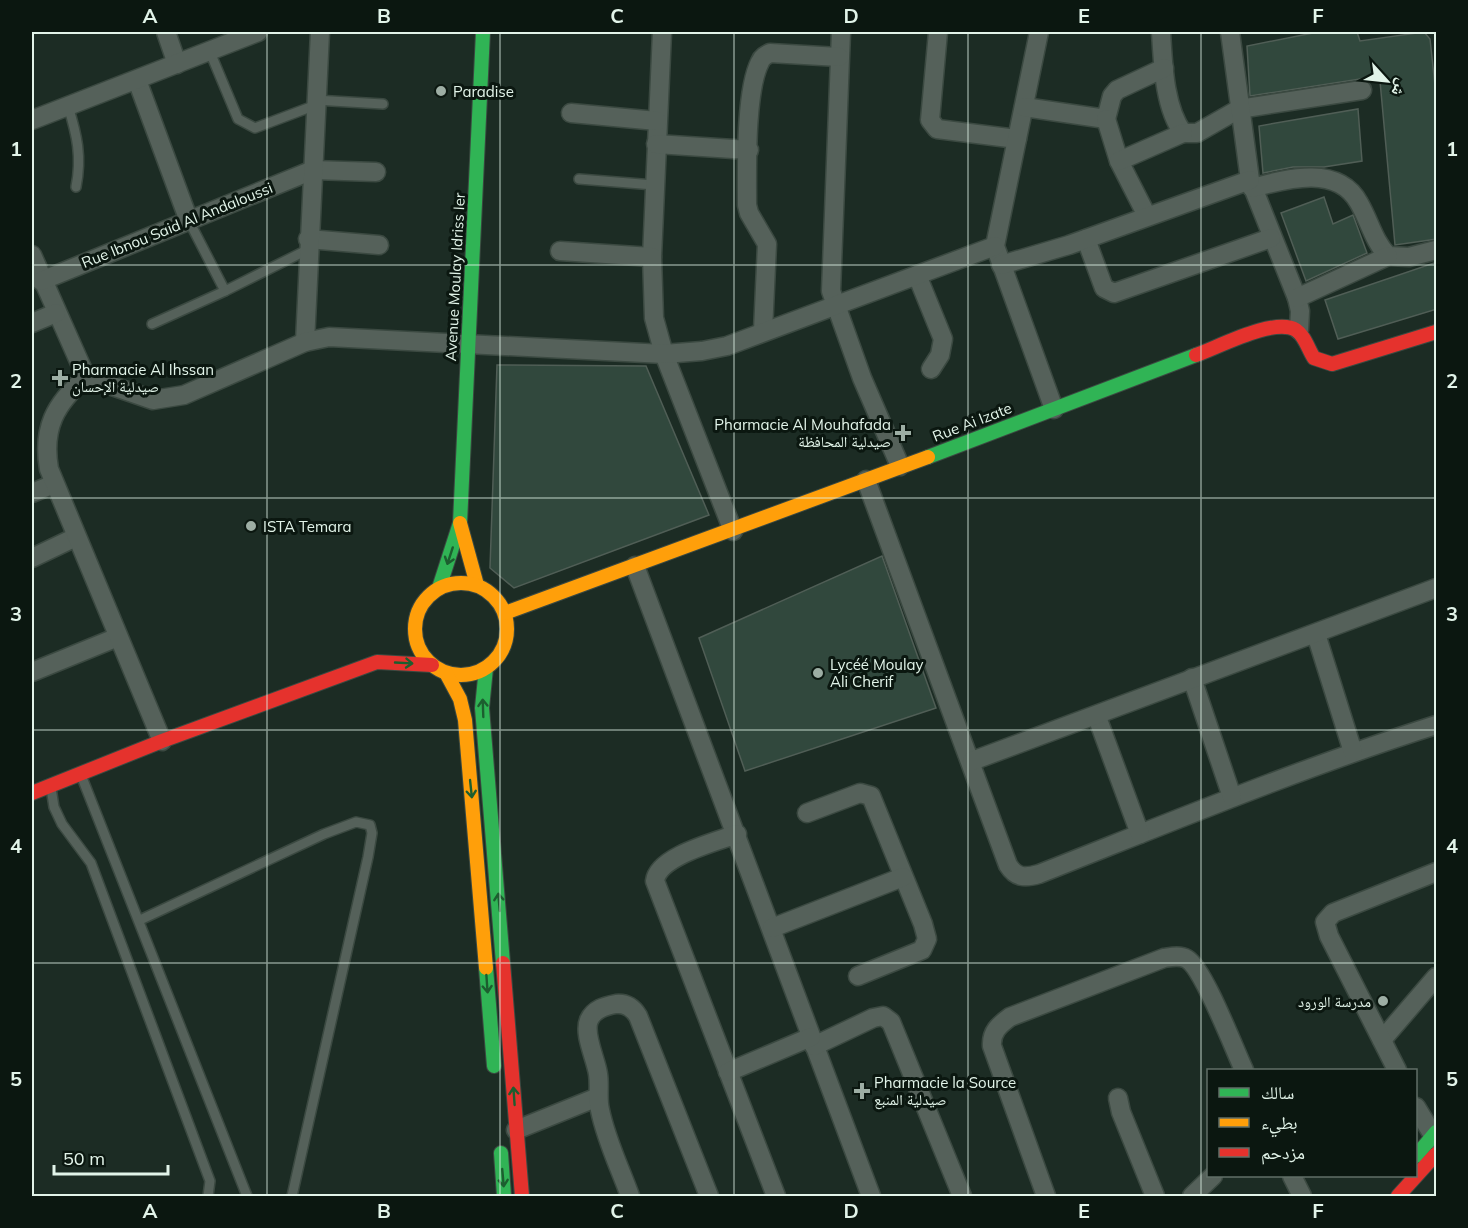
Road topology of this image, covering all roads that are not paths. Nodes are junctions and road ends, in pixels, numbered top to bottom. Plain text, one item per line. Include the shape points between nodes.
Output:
1 (166, 32) edge
2 (258, 32) edge
3 (320, 32) edge
4 (483, 32) edge
5 (662, 32) edge
6 (841, 32) edge
7 (938, 32) edge
8 (1039, 32) edge
9 (1161, 32) edge
10 (1230, 32) edge
11 (210, 52) junction
12 (839, 57) junction
13 (177, 64) junction
14 (1164, 68) junction
15 (137, 80) junction
16 (1362, 90) dead end
17 (316, 102) junction
18 (383, 104) dead end
19 (68, 106) junction
20 (1024, 107) junction
21 (1239, 109) junction
22 (571, 113) dead end
23 (1106, 119) junction
24 (32, 120) edge
25 (657, 121) junction
26 (1183, 133) junction
27 (1017, 140) junction
28 (656, 144) junction
29 (749, 150) junction
30 (1119, 161) junction
31 (313, 170) junction
32 (376, 172) dead end
33 (579, 179) dead end
34 (1251, 184) junction
35 (654, 185) junction
36 (76, 187) dead end
37 (1147, 216) junction
38 (189, 221) junction
39 (1271, 238) junction
40 (1086, 239) junction
41 (308, 244) junction
42 (379, 245) dead end
43 (995, 246) junction
44 (1437, 250) edge
45 (560, 251) dead end
46 (32, 255) edge
47 (1388, 256) junction
48 (652, 257) junction
49 (1000, 265) junction
50 (917, 275) junction
51 (41, 281) junction
52 (225, 291) junction
53 (1297, 298) junction
54 (835, 304) junction
55 (56, 313) junction
56 (32, 323) edge
57 (152, 324) dead end
58 (1299, 330) junction
59 (763, 332) junction
60 (1437, 332) edge
61 (304, 342) junction
62 (468, 343) junction
63 (664, 354) junction
64 (931, 369) dead end
65 (86, 377) junction
66 (1054, 409) junction
67 (32, 428) edge
68 (45, 441) junction
69 (900, 466) junction
70 (866, 480) junction
71 (54, 484) junction
72 (32, 493) edge
73 (460, 523) junction
74 (733, 531) junction
75 (76, 537) junction
76 (32, 558) edge
77 (635, 567) junction
78 (477, 585) junction
79 (440, 588) junction
80 (1437, 588) edge
81 (505, 613) junction
82 (415, 624) junction
83 (1316, 634) junction
84 (118, 637) junction
85 (377, 662) junction
86 (432, 665) junction
87 (486, 668) junction
88 (32, 672) edge
89 (446, 673) junction
90 (1192, 678) junction
91 (1097, 717) junction
92 (1437, 725) edge
93 (162, 741) junction
94 (1353, 752) junction
95 (972, 761) junction
96 (81, 775) junction
97 (51, 786) junction
98 (32, 793) edge
99 (1232, 796) junction
100 (807, 813) dead end
101 (737, 834) junction
102 (1140, 834) junction
103 (1437, 872) edge
104 (903, 877) junction
105 (140, 920) junction
106 (772, 928) junction
107 (858, 976) dead end
108 (1437, 977) edge
109 (1382, 1040) junction
110 (812, 1041) junction
111 (1243, 1069) edge
112 (1396, 1069) edge
113 (728, 1072) junction
114 (495, 1077) dead end
115 (598, 1097) junction
116 (1118, 1098) dead end
117 (1417, 1109) edge
118 (508, 1133) junction
119 (1435, 1136) edge
120 (1437, 1154) edge
121 (1417, 1155) edge
122 (1417, 1171) edge
123 (1212, 1177) edge
124 (1292, 1177) edge
125 (1398, 1177) edge
126 (1410, 1177) edge
127 (1392, 1193) edge
128 (208, 1197) edge
129 (247, 1197) edge
130 (292, 1197) edge
131 (504, 1197) edge
132 (522, 1197) edge
133 (630, 1197) edge
134 (709, 1197) edge
135 (776, 1197) edge
136 (871, 1197) edge
137 (962, 1197) edge
138 (1046, 1197) edge
139 (1155, 1197) edge
140 (1192, 1197) edge
141 (1302, 1197) edge

1 - 13 street
2 - 11 street
3 - 17 street
4 - 62 street, Avenue Moulay Idriss Ier
5 - 25 street
6 - 12 street
7 - 27 street via 930,120 933,125
8 - 20 street
9 - 14 street
10 - 21 street
11 - 13 street
11 - 17 lane via 238,119 244,124 255,128
12 - 29 street via 770,53 764,56 752,90
12 - 54 street via 830,275
13 - 15 street
14 - 23 street via 1117,90
14 - 26 street via 1176,124
15 - 19 street
15 - 38 street
16 - 21 street
17 - 18 lane
17 - 31 street
19 - 24 street
19 - 36 lane via 80,157
20 - 23 street
20 - 27 street
21 - 26 street via 1197,133
21 - 34 street
22 - 25 street
23 - 30 street
25 - 28 street
26 - 30 street
27 - 43 street
28 - 29 street
28 - 35 street
29 - 59 street via 747,205 768,250
30 - 37 street
31 - 32 street
31 - 38 street, Rue Ibnou Said Al Andaloussi
31 - 41 street
33 - 35 lane
34 - 37 street
34 - 39 street
34 - 47 street via 1301,177 1324,178 1344,185 1359,201 1376,243
35 - 48 street
37 - 40 street
38 - 51 street, Rue Ibnou Said Al Andaloussi
38 - 52 lane
39 - 40 street via 1114,293 1104,288
39 - 53 street
40 - 49 street
41 - 42 street
41 - 52 lane
41 - 61 street
43 - 49 street
43 - 50 street
44 - 47 street via 1398,258
45 - 48 street
46 - 51 street
47 - 53 street
48 - 63 street via 654,318
49 - 66 street
50 - 54 street
50 - 64 street via 943,339
51 - 55 street
52 - 57 lane
53 - 58 street
54 - 59 street
54 - 69 street
55 - 56 street
55 - 65 street
58 - 60 street via 1317,361 1332,364
58 - 66 street, Rue Ai Izate via 1273,326
59 - 63 street via 727,346
61 - 62 street via 329,337
61 - 65 street via 184,395 163,400 145,398
62 - 63 street
62 - 73 street, Avenue Moulay Idriss Ier
63 - 74 street
65 - 68 street via 56,413
66 - 69 street, Rue Ai Izate
67 - 68 street
68 - 71 street
69 - 70 street, Rue Ai Izate
70 - 74 street, Rue Ai Izate
70 - 95 street
71 - 72 street
71 - 75 street
73 - 78 street
73 -> 79 street
74 - 77 street, Rue Ai Izate
75 - 76 street
75 - 84 street
77 - 81 street, Rue Ai Izate
77 - 101 street
78 - 79 street via 463,582
78 - 81 street via 489,591
79 - 82 street via 423,603
80 - 83 street
81 - 87 street via 505,645
82 - 85 street
82 - 86 street via 416,639
83 - 90 street
83 - 94 street
84 - 88 street
84 - 93 street
85 -> 86 street
85 - 93 street
86 - 89 street
87 - 89 street via 466,675
118 -> 87 street via 482,708
89 -> 114 street via 460,699 465,720
90 - 91 street
90 - 99 street
91 - 95 street
91 - 102 street
92 - 94 street
93 - 96 street
94 - 99 street
95 - 102 street via 1008,865 1017,876 1039,874
96 - 97 street
96 - 105 lane
97 - 98 street
97 - 128 lane via 62,824 91,863 150,1015 210,1181
99 - 102 street
100 - 104 street via 854,795 868,794
101 - 106 street
101 - 113 street via 666,863 656,873 655,881
103 - 109 street via 1326,918 1329,936
104 - 106 street
104 - 107 street via 923,924 925,946 917,954
105 - 129 lane
105 - 130 lane via 324,834 356,822 370,825 368,857
106 - 110 street
108 - 109 street
109 - 112 street
110 - 113 street
110 - 136 street
110 - 137 street via 873,1018 883,1016 891,1022
111 - 138 street via 1200,975 1186,958 1178,956 1010,1017 996,1030 992,1046
113 - 135 street
115 - 118 street
115 - 133 street via 603,1124
115 - 134 street via 598,1074 588,1025 597,1011 621,1004 638,1016
116 - 139 street
117 - 119 street
118 -> 131 street
118 - 132 street
119 - 121 street
120 - 122 street
123 - 140 street
124 - 141 street
125 - 127 street
126 - 127 street

